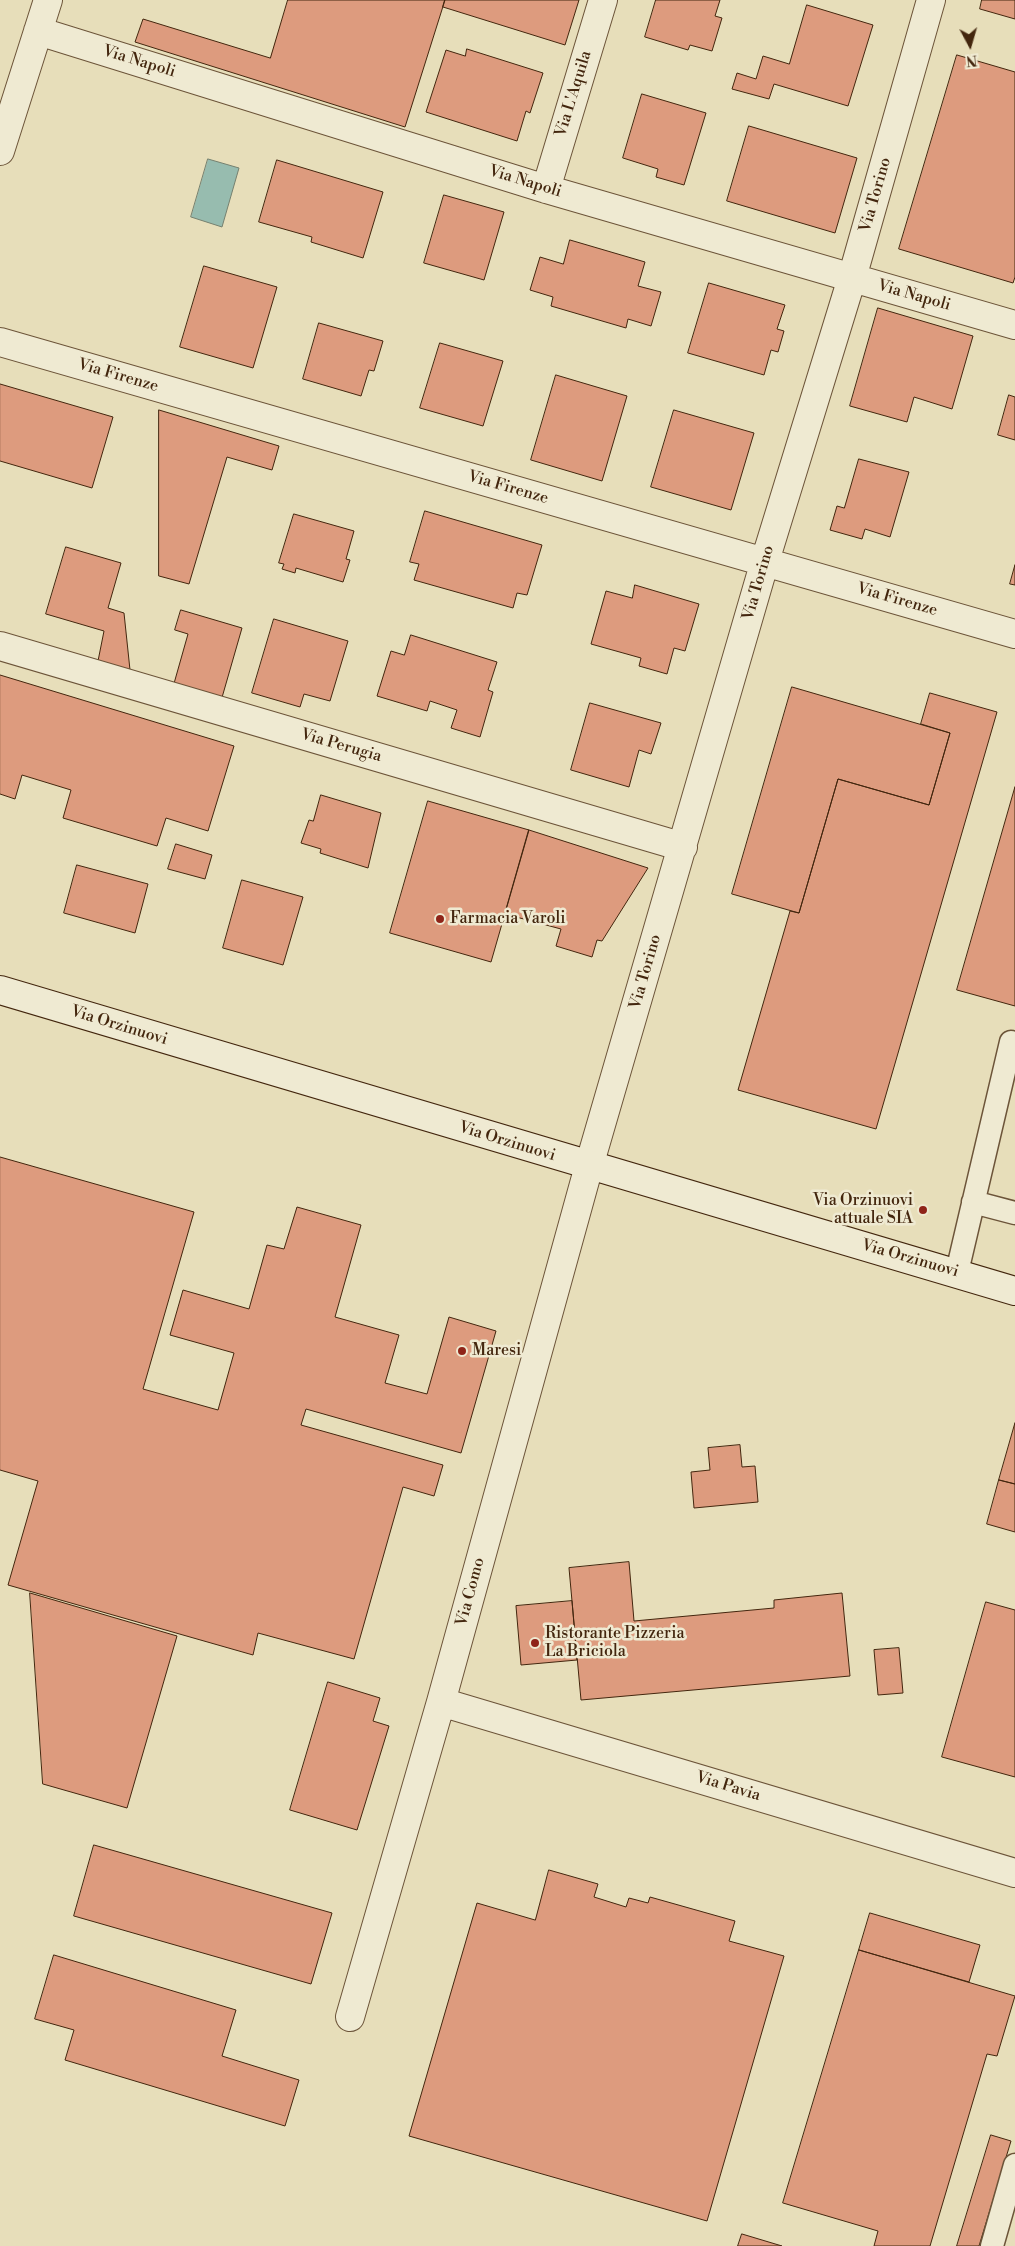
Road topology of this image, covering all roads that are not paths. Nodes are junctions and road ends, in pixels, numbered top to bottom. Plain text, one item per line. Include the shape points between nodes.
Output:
1 (48, 0) edge
2 (603, 0) edge
3 (931, 0) edge
4 (38, 31) junction
5 (0, 151) edge
6 (546, 189) junction
7 (852, 278) junction
8 (1015, 325) edge
9 (0, 342) edge
10 (765, 561) junction
11 (1015, 634) edge
12 (0, 646) edge
13 (683, 847) junction
14 (0, 990) edge
15 (1011, 1042) dead end
16 (589, 1166) junction
17 (973, 1202) junction
18 (1015, 1213) edge
19 (957, 1272) junction
20 (1015, 1291) edge
21 (441, 1702) junction
22 (1015, 1873) edge
23 (350, 2016) dead end
24 (1015, 2165) edge
25 (992, 2246) edge

1 - 4 street
2 - 6 street, Via L'Aquila
3 - 7 street, Via Torino
4 - 5 street
4 - 6 street, Via Napoli
6 - 7 street, Via Napoli
7 - 8 street, Via Napoli
7 - 10 street, Via Torino
9 - 10 street, Via Firenze
10 - 11 street, Via Firenze
10 - 13 street, Via Torino
12 - 13 street, Via Perugia
13 - 16 street, Via Torino
14 - 16 street, Via Orzinuovi
15 - 17 lane
16 - 19 street, Via Orzinuovi
16 - 21 street, Via Como
17 - 18 lane
17 - 19 lane
19 - 20 street, Via Orzinuovi
21 - 22 street, Via Pavia
21 - 23 street, Via Como
24 - 25 lane

